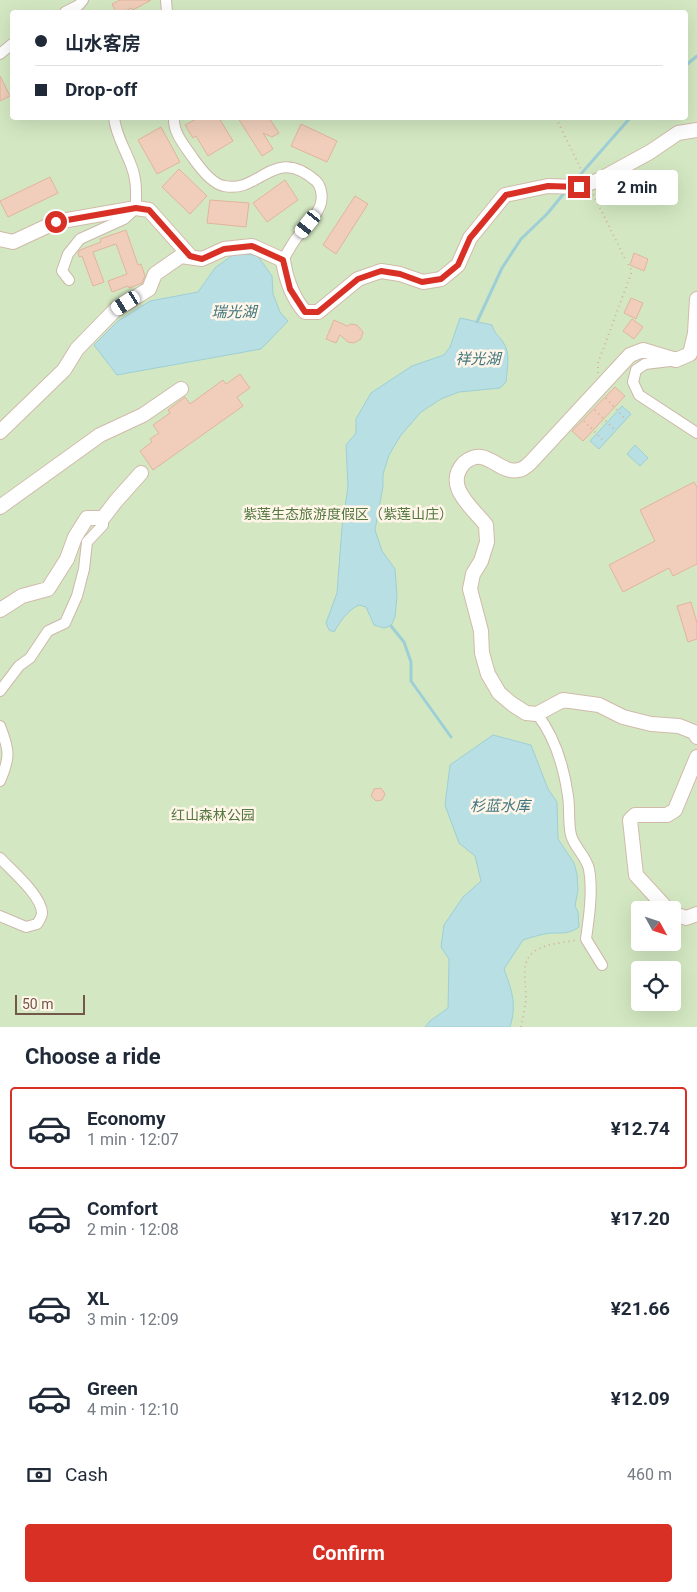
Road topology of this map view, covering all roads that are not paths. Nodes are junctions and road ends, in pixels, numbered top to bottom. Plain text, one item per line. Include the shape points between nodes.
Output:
1 (83, 0) edge
2 (69, 10) edge
3 (10, 46) edge
4 (0, 54) edge
5 (114, 120) edge
6 (174, 120) edge
7 (697, 130) edge
8 (136, 208) junction
9 (0, 240) edge
10 (190, 256) junction
11 (283, 260) junction
12 (69, 280) dead end
13 (697, 299) edge
14 (676, 360) junction
15 (181, 389) dead end
16 (0, 432) edge
17 (697, 433) edge
18 (140, 473) dead end
19 (0, 507) edge
20 (103, 518) junction
21 (0, 610) edge
22 (0, 692) edge
23 (537, 714) junction
24 (0, 726) edge
25 (697, 737) edge
26 (697, 757) edge
27 (0, 782) edge
28 (0, 858) edge
29 (660, 901) edge
30 (697, 914) edge
31 (0, 916) edge
32 (681, 916) edge
33 (602, 964) dead end

1 - 2 street
3 - 4 street
5 - 8 street via 132,166
6 - 11 street via 178,135 194,159 223,186 253,181 282,167 295,168 318,183 321,204
7 - 11 street via 678,133 608,176 579,187 548,186 506,195 470,238 458,265 441,279 422,282 381,271 358,279 318,312 305,312 290,289
8 - 9 street via 56,222 13,242
8 - 10 street via 149,210
8 - 12 street via 124,219 80,240 68,254 62,271
10 - 11 street via 202,259 224,249 252,246
10 - 16 street via 181,256 155,274 149,289 115,310 77,349 64,370
13 - 14 street via 696,333 690,354
14 - 17 street via 644,364 636,370 633,382 639,395
14 - 23 street via 644,350 630,354 531,462 518,470 504,468 479,456 468,459 458,470 456,483 461,497 486,525 487,542 470,589 488,674 499,693 512,704
15 - 19 street via 143,415 100,435
18 - 20 street
20 - 21 street via 87,518 48,589 22,596
20 - 22 street via 103,525 87,542 77,596 65,622 48,631 30,658 19,666
23 - 25 street via 563,700 599,705 623,717 679,726 694,732
23 - 33 street via 547,727 563,770 571,836 588,869 586,939
24 - 27 street via 9,759
26 - 29 street via 676,810 668,816 635,815 630,820 636,875
28 - 31 street via 30,888 42,913 37,924 26,927
30 - 32 street

